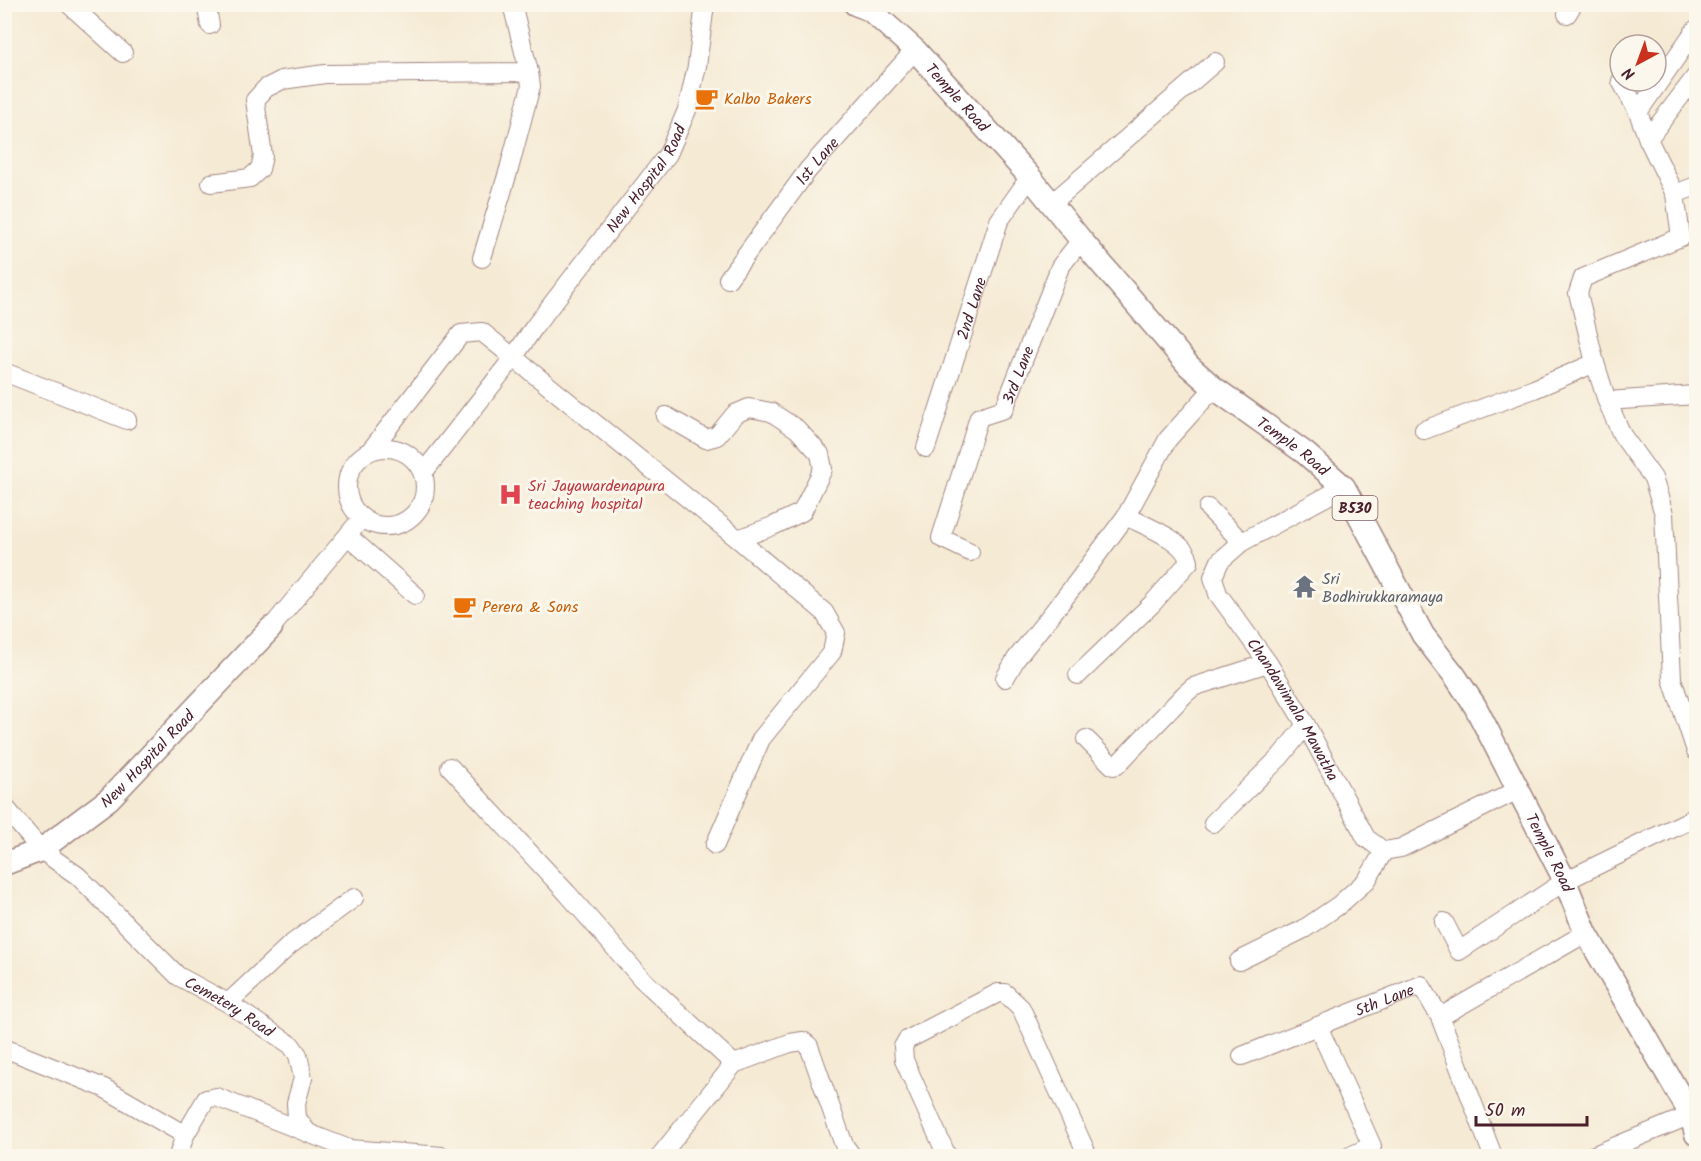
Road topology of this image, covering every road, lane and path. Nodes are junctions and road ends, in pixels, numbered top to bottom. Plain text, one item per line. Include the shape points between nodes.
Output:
1 (69, 4) edge
2 (206, 4) edge
3 (512, 4) edge
4 (705, 4) edge
5 (855, 4) edge
6 (210, 25) dead end
7 (1696, 29) edge
8 (915, 50) junction
9 (123, 53) dead end
10 (1215, 62) dead end
11 (529, 72) junction
12 (1696, 76) edge
13 (1628, 93) edge
14 (1638, 112) junction
15 (1648, 139) junction
16 (1030, 177) junction
17 (211, 183) dead end
18 (1696, 186) edge
19 (1674, 194) junction
20 (1052, 203) junction
21 (1081, 240) junction
22 (482, 258) dead end
23 (728, 279) dead end
24 (513, 358) junction
25 (1595, 363) junction
26 (4, 372) edge
27 (1214, 388) junction
28 (1696, 395) edge
29 (1607, 401) junction
30 (666, 416) dead end
31 (127, 420) dead end
32 (1424, 430) dead end
33 (926, 448) dead end
34 (371, 450) junction
35 (423, 473) junction
36 (1344, 487) junction
37 (1208, 508) dead end
38 (1126, 516) junction
39 (362, 518) junction
40 (348, 536) junction
41 (738, 539) junction
42 (1242, 542) junction
43 (970, 552) dead end
44 (415, 595) dead end
45 (270, 628) joint
46 (1268, 663) junction
47 (1078, 675) dead end
48 (1005, 678) dead end
49 (1306, 725) junction
50 (1086, 739) dead end
51 (1696, 750) edge
52 (450, 767) dead end
53 (1518, 790) junction
54 (4, 806) edge
55 (1696, 817) edge
56 (1213, 824) dead end
57 (715, 845) dead end
58 (41, 850) junction
59 (1384, 851) junction
60 (4, 864) edge
61 (1565, 881) junction
62 (354, 898) dead end
63 (1444, 922) dead end
64 (1586, 933) junction
65 (1239, 961) dead end
66 (228, 1003) junction
67 (1440, 1017) junction
68 (1318, 1026) junction
69 (4, 1048) edge
70 (1242, 1056) dead end
71 (734, 1064) junction
72 (1694, 1125) edge
73 (308, 1133) junction
74 (185, 1135) junction
75 (178, 1156) edge
76 (442, 1156) edge
77 (660, 1156) edge
78 (852, 1156) edge
79 (947, 1156) edge
80 (1088, 1156) edge
81 (1350, 1156) edge
82 (1493, 1156) edge
83 (1592, 1156) edge

1 - 9 street
2 - 6 street
3 - 11 street
4 - 24 street, New Hospital Road via 687,110 668,154
5 - 8 main road, Temple Road / B530 via 870,10
7 - 14 street
8 - 16 main road, Temple Road / B530
8 - 23 street, 1st Lane via 808,170
10 - 20 street
11 - 17 street via 325,74 282,80 266,87 255,99 263,156 260,169 250,178
11 - 22 street via 531,86
12 - 15 street
13 - 14 street
14 - 15 street
15 - 19 street
16 - 20 main road, Temple Road / B530
16 - 33 street, 2nd Lane via 999,221
18 - 19 street
19 - 25 street via 1681,237 1582,278 1578,293
20 - 21 main road, Temple Road / B530
21 - 27 main road, Temple Road / B530 via 1189,366
21 - 43 street, 3rd Lane via 1060,267 1004,409 980,417 941,538
24 - 34 street via 482,332 461,334
24 - 35 street, New Hospital Road
24 - 41 street
25 - 29 street
25 - 32 street
26 - 31 street
27 - 36 main road, Temple Road / B530 via 1305,453
27 - 38 street via 1168,439
28 - 29 street
29 - 51 street via 1622,435 1653,478 1664,514 1672,679
30 - 41 street via 706,439 717,436 735,414 749,408 771,412 797,429 820,454 823,469 802,512
34 - 35 street via 396,448 417,462
34 - 39 street via 353,465 346,488 348,499
35 - 39 street via 424,498 410,519 386,526
36 - 42 street, Chandawimala Mawatha
36 - 53 main road, Temple Road / B530 via 1423,635 1475,706
37 - 42 street
38 - 47 street via 1171,539 1188,555 1189,562 1152,604
38 - 48 street
39 - 40 street
40 - 44 street
40 - 45 street
41 - 57 street via 824,612 836,633 832,651 761,740
42 - 46 street, Chandawimala Mawatha via 1220,561 1213,577 1218,594
45 - 58 main road, New Hospital Road via 109,799
46 - 49 street, Chandawimala Mawatha
46 - 50 street via 1193,687 1117,765 1113,766
49 - 56 street
49 - 59 street, Chandawimala Mawatha via 1366,838
52 - 71 street via 642,979
53 - 59 street via 1401,848
53 - 61 main road, Temple Road / B530
54 - 58 street, Cemetery Road
55 - 61 street
58 - 60 main road, New Hospital Road
58 - 66 street, Cemetery Road via 78,876 178,976
59 - 65 street via 1367,880 1339,905 1304,929
61 - 63 street via 1459,951
61 - 64 main road, Temple Road / B530
62 - 66 street via 291,945
64 - 67 street
64 - 72 main road, Temple Road / B530
66 - 73 street, Cemetery Road via 291,1045 298,1055 303,1078 296,1103 297,1118
67 - 68 street, 5th Lane via 1421,985
67 - 82 street, 5th Lane
68 - 70 street, 5th Lane
68 - 81 street via 1372,1146
69 - 74 street via 104,1088
71 - 77 street
71 - 78 street via 790,1042 803,1041 809,1046 844,1145
72 - 83 street
73 - 74 street via 216,1097 206,1099
73 - 76 street via 349,1149
74 - 75 street
79 - 80 street via 904,1060 903,1047 907,1040 998,993 1005,993 1022,1008

